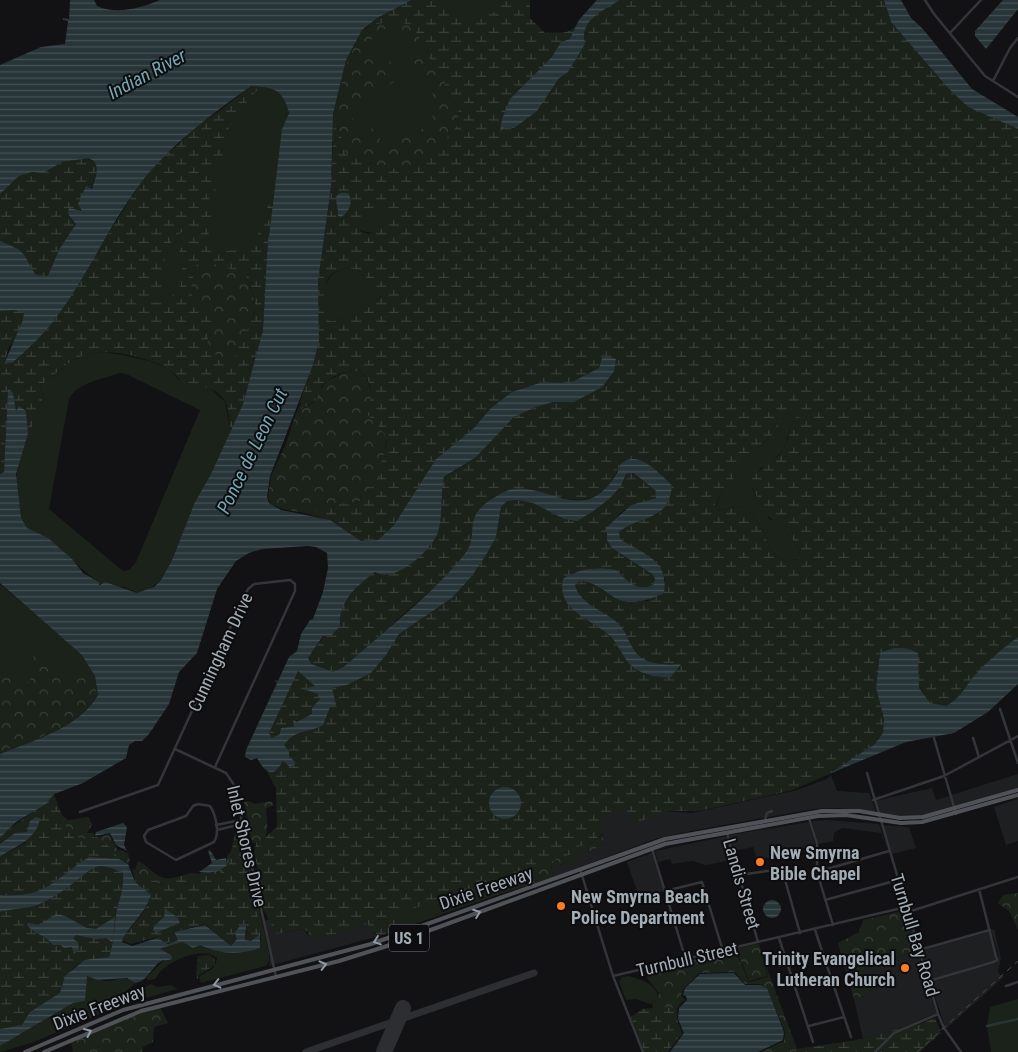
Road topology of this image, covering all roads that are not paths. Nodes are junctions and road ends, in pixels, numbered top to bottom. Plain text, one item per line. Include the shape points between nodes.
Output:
1 (925, 0) edge
2 (981, 0) edge
3 (950, 33) junction
4 (1018, 38) edge
5 (993, 81) junction
6 (1018, 97) edge
7 (1000, 709) dead end
8 (1018, 736) edge
9 (934, 738) dead end
10 (973, 738) dead end
11 (1011, 740) junction
12 (175, 749) junction
13 (979, 757) junction
14 (1018, 762) edge
15 (215, 767) junction
16 (867, 773) dead end
17 (944, 776) junction
18 (1018, 790) edge
19 (1018, 795) edge
20 (874, 800) junction
21 (772, 811) dead end
22 (80, 812) dead end
23 (955, 812) junction
24 (878, 814) junction
25 (808, 815) junction
26 (242, 820) junction
27 (765, 820) junction
28 (879, 820) junction
29 (242, 824) junction
30 (216, 825) junction
31 (726, 829) junction
32 (217, 830) junction
33 (651, 845) junction
34 (889, 851) junction
35 (580, 872) junction
36 (817, 872) junction
37 (740, 875) junction
38 (1018, 877) edge
39 (898, 880) junction
40 (979, 889) junction
41 (665, 891) junction
42 (825, 900) junction
43 (906, 907) junction
44 (908, 912) junction
45 (833, 925) junction
46 (814, 930) junction
47 (990, 930) junction
48 (402, 933) junction
49 (800, 933) junction
50 (779, 938) junction
51 (404, 940) junction
52 (758, 942) junction
53 (919, 950) junction
54 (723, 951) junction
55 (686, 960) junction
56 (274, 970) junction
57 (613, 976) junction
58 (276, 977) junction
59 (929, 981) junction
60 (1018, 982) edge
61 (1006, 986) dead end
62 (938, 1014) junction
63 (844, 1017) junction
64 (808, 1026) junction
65 (851, 1037) dead end
66 (813, 1042) dead end
67 (25, 1052) edge
68 (44, 1052) edge
69 (643, 1052) edge
70 (875, 1052) edge
71 (961, 1052) edge

1 - 3 street
2 - 3 street
3 - 5 street via 985,76
4 - 5 street
5 - 6 street
7 - 11 street
8 - 11 street
9 - 17 street
10 - 13 street
11 - 13 street
11 - 14 street
12 - 15 street, Inlet Shores Drive
12 - 15 street, Cunningham Drive via 250,586 285,579 294,582 296,591
12 - 22 street, Cunningham Drive via 158,785
13 - 17 street
15 - 26 street, Inlet Shores Drive via 230,776
16 - 20 street, Turnbull Bay Road
17 - 20 street
17 - 23 street
18 - 23 main road, US 1
19 - 23 main road, US 1
20 - 24 street, Turnbull Bay Road
21 - 27 street via 767,813
23 - 24 main road, US 1 via 915,818
23 - 28 main road, US 1 via 916,823
24 - 25 main road, Dixie Freeway / US 1 via 844,810
24 - 28 street, Turnbull Bay Road
25 - 27 main road, Dixie Freeway / US 1
25 - 28 main road, Dixie Freeway / US 1 via 846,815
25 - 31 main road, Dixie Freeway / US 1
25 - 36 street via 817,844
26 - 29 street, Inlet Shores Drive
26 - 30 street
27 - 31 main road, Dixie Freeway / US 1
28 - 34 street, Turnbull Bay Road
29 - 32 street
29 - 56 street, Inlet Shores Drive
30 - 32 street
30 - 32 street via 210,806 198,804 182,818 148,830 144,839 176,860 214,842
31 - 33 main road, Dixie Freeway / US 1
31 - 37 street, Landis Street
33 - 35 main road, Dixie Freeway / US 1
33 - 41 street
34 - 36 street
34 - 39 street, Turnbull Bay Road
35 - 48 main road, Dixie Freeway / US 1
51 -> 35 main road, Dixie Freeway / US 1
35 - 57 street
36 - 42 street
37 - 49 street via 782,869
37 - 52 street, Landis Street
38 - 40 street
39 - 42 street
39 - 43 street, Turnbull Bay Road
40 - 44 street
40 - 47 street
41 - 54 street via 702,882
41 - 55 street
42 - 45 street
43 - 44 street, Turnbull Bay Road
43 - 45 street, Turnbull Street
44 - 53 street, Turnbull Bay Road
45 - 46 street, Turnbull Street
46 - 49 street, Turnbull Street
46 - 63 street
47 - 53 street
47 - 59 street via 997,960
48 - 51 street
48 -> 56 main road, Dixie Freeway / US 1
49 - 50 street, Turnbull Street
50 - 52 street, Turnbull Street
50 - 64 street
58 -> 51 main road, Dixie Freeway / US 1
52 - 54 street, Turnbull Street
53 - 59 street, Turnbull Bay Road
54 - 55 street, Turnbull Street
55 - 57 street, Turnbull Street
56 - 58 street, Inlet Shores Drive
56 -> 67 main road, Dixie Freeway / US 1 via 128,1008
57 - 69 street
68 -> 58 main road, Dixie Freeway / US 1 via 141,1011
59 - 62 street, Turnbull Bay Road
60 - 61 street
62 - 70 street, Turnbull Bay Road via 894,1033
62 - 71 street
63 - 64 street
63 - 65 street
64 - 66 street

